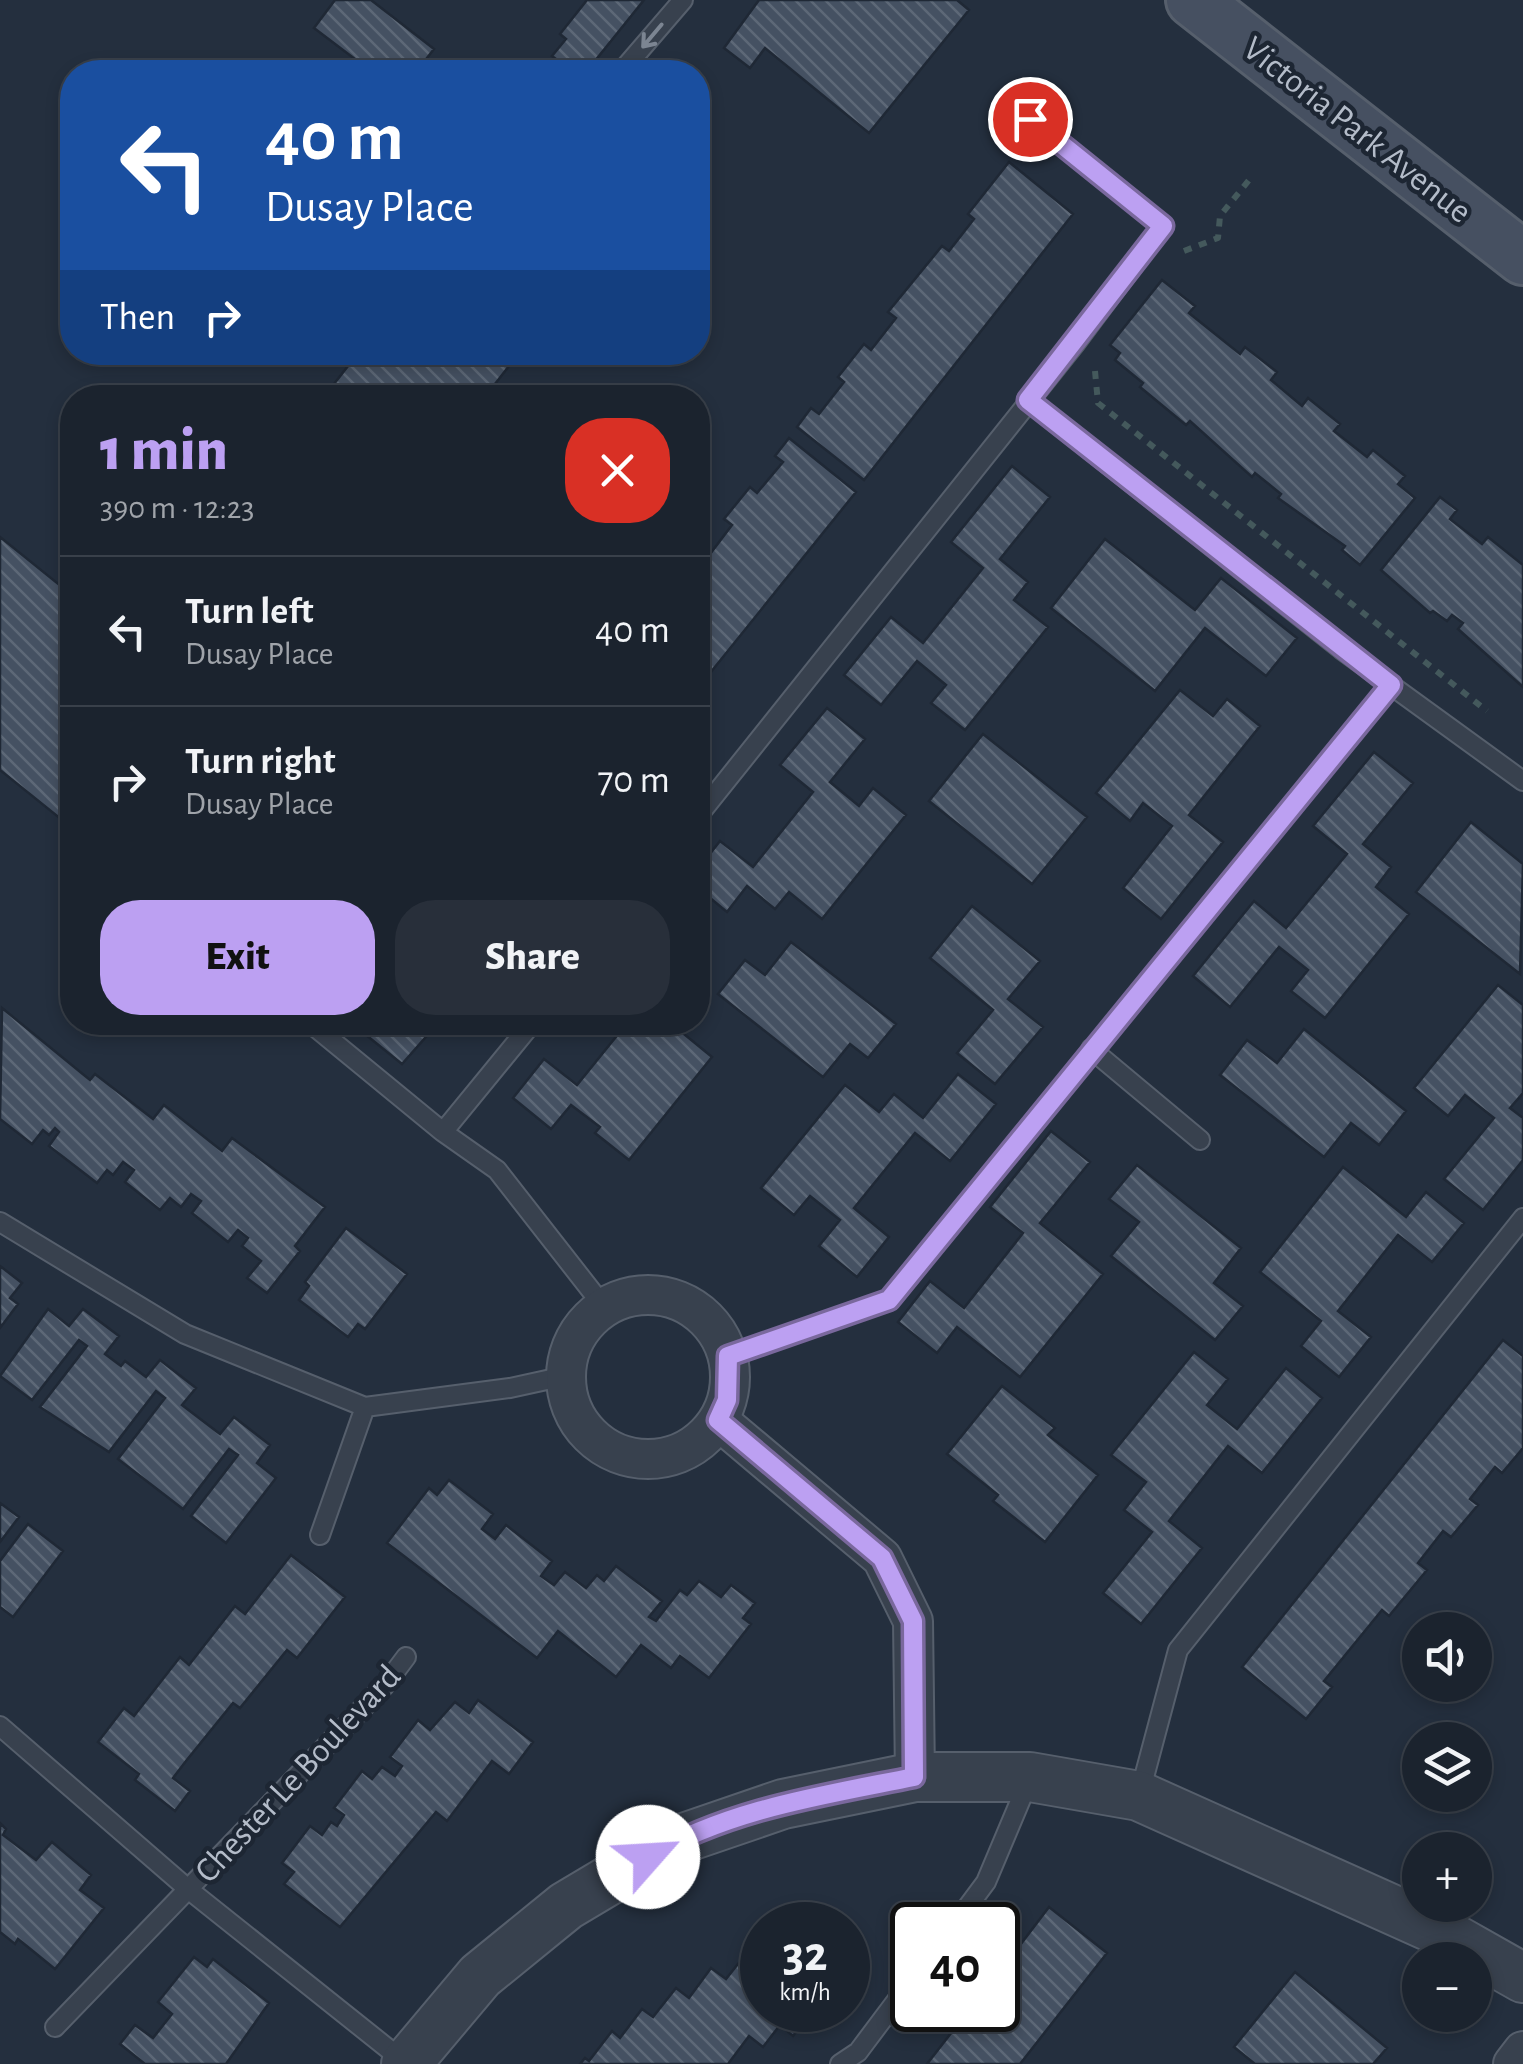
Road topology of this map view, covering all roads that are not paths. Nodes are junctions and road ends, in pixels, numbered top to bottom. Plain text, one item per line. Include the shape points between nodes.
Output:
1 (683, 0) edge
2 (1193, 0) edge
3 (631, 60) edge
4 (1030, 119) dead end
5 (1523, 258) edge
6 (1028, 400) junction
7 (1391, 685) junction
8 (1523, 781) edge
9 (710, 801) edge
10 (325, 1035) edge
11 (521, 1035) edge
12 (1091, 1049) junction
13 (443, 1132) junction
14 (1200, 1140) dead end
15 (1523, 1218) edge
16 (0, 1222) edge
17 (604, 1307) junction
18 (728, 1356) junction
19 (565, 1376) junction
20 (364, 1407) junction
21 (718, 1420) junction
22 (320, 1535) dead end
23 (406, 1656) dead end
24 (0, 1726) edge
25 (914, 1777) junction
26 (1030, 1777) junction
27 (1139, 1796) junction
28 (188, 1889) junction
29 (971, 1902) edge
30 (1523, 1978) edge
31 (890, 2009) edge
32 (55, 2027) dead end
33 (1523, 2052) edge
34 (406, 2064) edge
35 (840, 2064) edge
36 (1513, 2064) edge

1 -> 3 lane
2 - 5 main road, Victoria Park Avenue
4 - 6 lane via 1163,226
6 - 7 lane
6 - 9 lane
7 - 8 lane
7 - 12 lane
10 - 13 lane
11 - 13 lane
12 - 14 lane
12 - 18 lane via 889,1300
13 - 17 lane via 497,1170
15 - 27 lane via 1178,1650
16 - 20 lane via 185,1334
17 - 18 street via 628,1297 678,1301 717,1332
17 - 19 street via 570,1349
18 - 21 street via 729,1390
19 - 20 lane
19 - 21 street via 580,1426 624,1456 677,1454
20 - 22 lane
21 - 25 street via 882,1558 913,1621
23 - 28 lane, Chester Le Boulevard
24 - 28 lane, Chester Le Boulevard
25 - 26 street, Chester Le Boulevard
25 - 34 street, Chester Le Boulevard via 784,1804 675,1840 566,1906 480,1976
26 - 27 street, Chester Le Boulevard
26 - 29 lane
27 - 30 street, Chester Le Boulevard via 1440,1932
28 - 32 lane
28 - 34 lane, Chester Le Boulevard
31 - 35 lane via 858,2052
33 - 36 street

